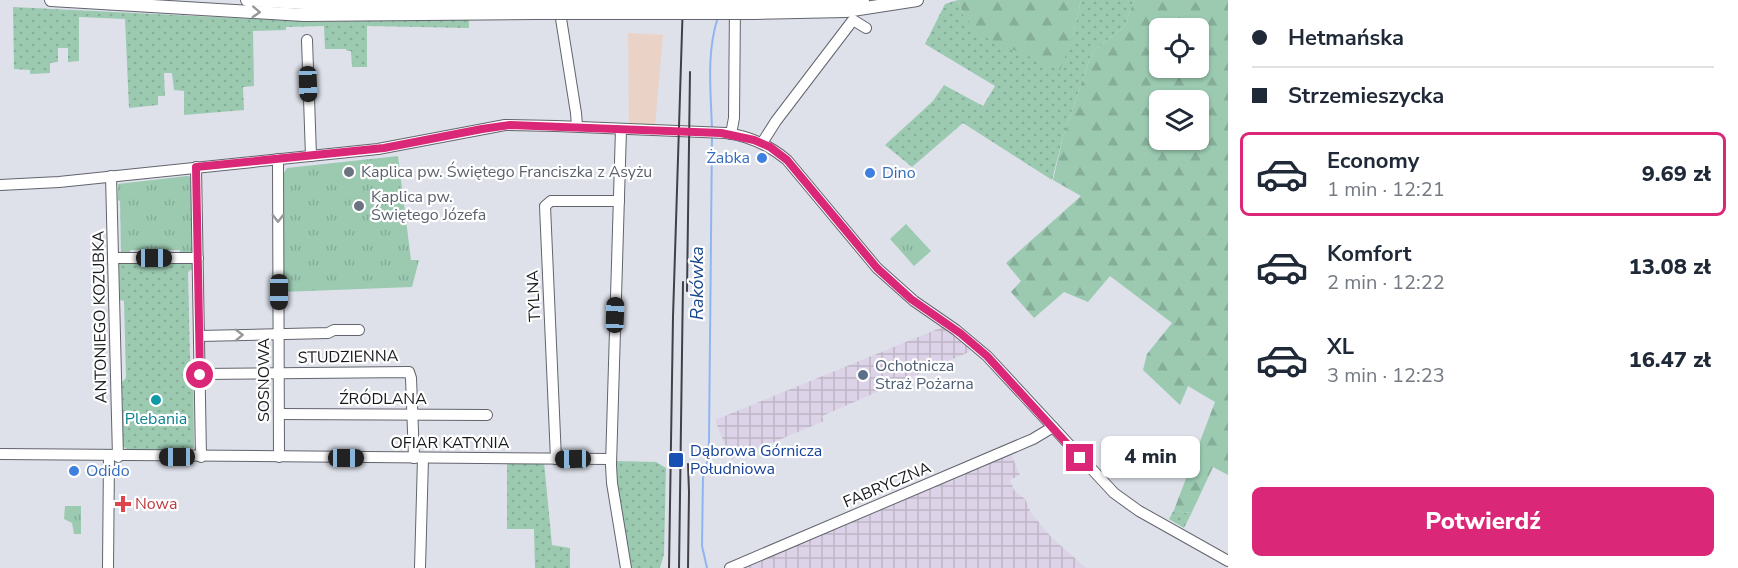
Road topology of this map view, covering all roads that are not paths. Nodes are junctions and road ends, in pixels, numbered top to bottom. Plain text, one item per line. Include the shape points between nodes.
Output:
1 (51, 0) edge
2 (247, 0) edge
3 (558, 0) edge
4 (735, 0) edge
5 (863, 0) edge
6 (917, 0) edge
7 (534, 9) junction
8 (754, 9) junction
9 (866, 28) dead end
10 (307, 40) dead end
11 (577, 126) junction
12 (621, 129) junction
13 (726, 134) junction
14 (762, 143) junction
15 (311, 156) junction
16 (278, 159) junction
17 (196, 167) junction
18 (111, 176) junction
19 (0, 185) edge
20 (619, 201) junction
21 (113, 258) junction
22 (198, 258) junction
23 (359, 330) dead end
24 (279, 334) junction
25 (199, 336) junction
26 (279, 373) junction
27 (200, 375) junction
28 (279, 414) junction
29 (412, 414) junction
30 (487, 415) dead end
31 (1053, 427) junction
32 (0, 454) edge
33 (114, 457) junction
34 (201, 457) junction
35 (279, 457) junction
36 (418, 458) junction
37 (556, 459) junction
38 (611, 459) junction
39 (1228, 561) edge
40 (108, 568) edge
41 (420, 568) edge
42 (626, 568) edge
43 (730, 568) edge

1 -> 7 main road via 304,15
2 - 7 main road
3 - 11 street
4 - 13 street via 734,115
5 - 8 main road
6 - 8 main road via 846,11
7 - 8 main road, bridge
9 - 14 street via 853,20
10 - 15 street
11 - 12 street
11 - 15 street via 499,126 390,148
12 - 13 street
12 - 20 street
13 - 14 street
14 - 31 street via 790,163 880,272 987,356
15 - 16 street
16 - 17 street
16 -> 24 street, SOSNOWA
17 - 18 street
17 - 22 street
18 - 19 street
18 - 21 street, ANTONIEGO KOZUBKA
20 - 37 street, TYLNA via 551,201 545,206
20 - 38 street
21 - 22 street
21 - 33 street, ANTONIEGO KOZUBKA
22 - 25 street
23 - 24 street
25 -> 24 street
24 - 26 street, SOSNOWA
25 - 27 street
26 - 27 street, STUDZIENNA
26 - 28 street, SOSNOWA
26 - 29 street, STUDZIENNA via 408,372
27 - 34 street
28 - 29 street, ŹRÓDLANA
28 - 35 street, SOSNOWA
29 - 30 street, ŹRÓDLANA
29 - 36 street, STUDZIENNA
31 - 39 street via 1124,501
31 - 43 street, FABRYCZNA
32 - 33 street, OFIAR KATYNIA
33 - 34 street, OFIAR KATYNIA
33 - 40 street, ANTONIEGO KOZUBKA
34 - 35 street, OFIAR KATYNIA
35 - 36 street, OFIAR KATYNIA
36 - 37 street, OFIAR KATYNIA
36 - 41 street, STUDZIENNA
37 - 38 street, OFIAR KATYNIA
38 - 42 street

